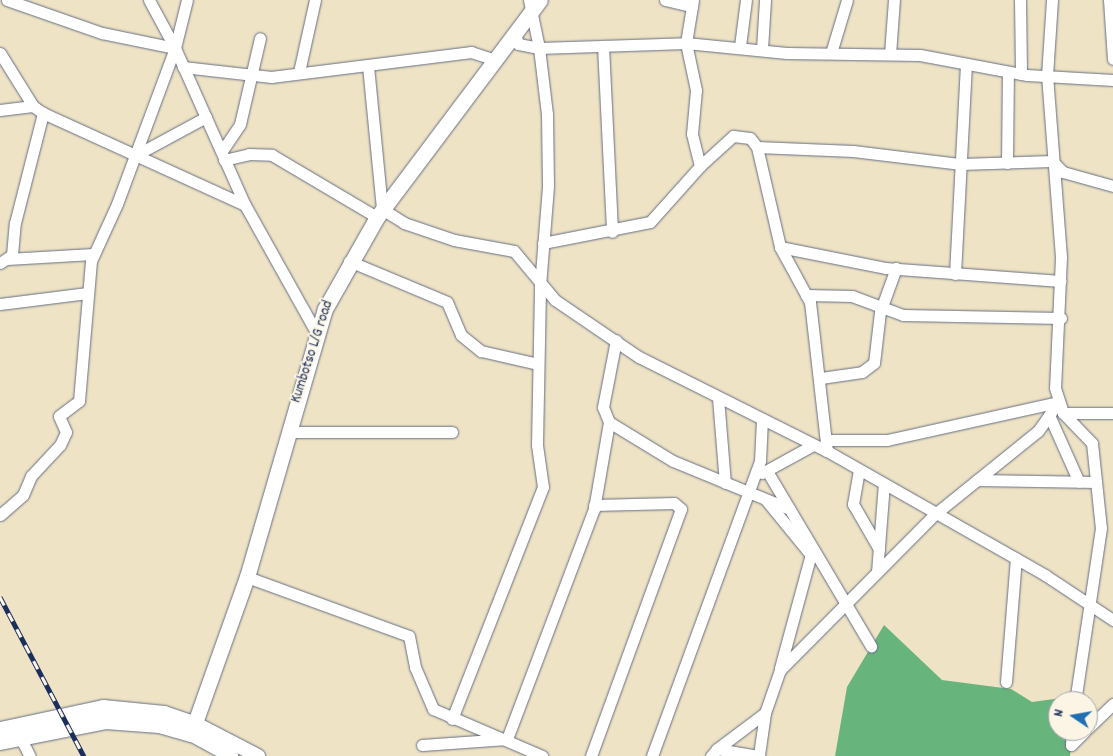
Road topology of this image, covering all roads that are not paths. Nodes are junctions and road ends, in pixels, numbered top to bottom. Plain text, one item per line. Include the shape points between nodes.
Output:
1 (7, 0) edge
2 (148, 0) edge
3 (187, 0) edge
4 (315, 0) edge
5 (665, 0) edge
6 (746, 0) edge
7 (765, 0) edge
8 (847, 0) edge
9 (894, 0) edge
10 (1020, 0) edge
11 (1052, 0) edge
12 (1109, 0) edge
13 (534, 3) edge
14 (693, 3) edge
15 (516, 34) junction
16 (260, 38) dead end
17 (686, 44) junction
18 (603, 46) junction
19 (740, 46) junction
20 (176, 48) junction
21 (540, 48) junction
22 (762, 49) junction
23 (0, 53) edge
24 (831, 53) junction
25 (890, 54) junction
26 (493, 59) junction
27 (1113, 59) edge
28 (368, 66) junction
29 (966, 66) junction
30 (183, 67) junction
31 (299, 72) junction
32 (1008, 72) junction
33 (1020, 74) junction
34 (250, 76) junction
35 (1047, 76) junction
36 (1113, 80) edge
37 (38, 109) junction
38 (0, 110) edge
39 (206, 117) junction
40 (757, 147) junction
41 (223, 155) junction
42 (134, 156) junction
43 (1052, 161) junction
44 (1007, 162) junction
45 (961, 164) junction
46 (700, 166) junction
47 (1113, 186) edge
48 (245, 205) junction
49 (379, 213) junction
50 (612, 232) junction
51 (543, 243) junction
52 (780, 247) junction
53 (93, 254) junction
54 (3, 261) edge
55 (349, 261) junction
56 (896, 268) junction
57 (954, 274) junction
58 (1061, 281) junction
59 (540, 286) junction
60 (87, 293) junction
61 (806, 295) junction
62 (0, 304) edge
63 (882, 306) junction
64 (1060, 318) junction
65 (317, 334) junction
66 (616, 340) junction
67 (538, 364) junction
68 (821, 378) junction
69 (718, 398) junction
70 (1058, 402) junction
71 (1063, 413) junction
72 (1113, 413) edge
73 (1049, 415) junction
74 (762, 420) junction
75 (609, 422) junction
76 (288, 432) junction
77 (452, 432) dead end
78 (813, 445) junction
79 (826, 445) junction
80 (767, 470) junction
81 (859, 470) junction
82 (754, 478) junction
83 (977, 480) junction
84 (1079, 482) junction
85 (1096, 482) junction
86 (725, 483) junction
87 (884, 484) junction
88 (749, 492) junction
89 (764, 498) junction
90 (594, 504) junction
91 (790, 509) junction
92 (935, 514) junction
93 (0, 515) edge
94 (879, 549) junction
95 (811, 554) junction
96 (1016, 559) junction
97 (877, 572) junction
98 (247, 577) junction
99 (834, 583) junction
100 (846, 604) junction
101 (1091, 608) junction
102 (1112, 617) edge
103 (871, 646) dead end
104 (780, 670) junction
105 (1006, 682) dead end
106 (1077, 691) edge
107 (1113, 704) edge
108 (765, 712) junction
109 (452, 718) junction
110 (1098, 719) edge
111 (194, 729) junction
112 (0, 730) edge
113 (18, 732) junction
114 (508, 739) junction
115 (1079, 741) edge
116 (0, 742) edge
117 (422, 745) dead end
118 (1071, 751) edge
119 (526, 752) edge
120 (714, 752) edge
121 (30, 756) edge
122 (231, 756) edge
123 (258, 756) edge
124 (542, 756) edge
125 (591, 756) edge
126 (652, 756) edge
127 (759, 756) edge

1 - 20 street via 102,32
2 - 20 street
3 - 20 street
4 - 31 street
5 - 14 street
6 - 19 street
7 - 22 street
8 - 24 street
9 - 25 street
10 - 33 street
11 - 35 street
12 - 27 street
13 - 15 main road, Kumbotso L/G road
13 - 21 street
14 - 17 street
15 - 21 street via 518,44
15 - 26 main road, Kumbotso L/G road
16 - 34 street
17 - 18 street
17 - 19 street
17 - 46 street via 696,90 692,134
18 - 21 street
18 - 50 street
19 - 22 street
20 - 30 street
20 - 42 street
21 - 51 street via 547,132
22 - 24 street
23 - 37 street
24 - 25 street
25 - 29 street
26 - 28 street via 471,52
26 - 49 main road, Kumbotso L/G road
28 - 31 street
28 - 49 street
29 - 32 street
29 - 45 street
30 - 34 street
30 - 39 street
31 - 34 street
32 - 33 street
32 - 44 street
33 - 35 street
34 - 41 street via 240,124
35 - 36 street
35 - 43 street
37 - 38 street
37 - 42 street
37 - 54 street via 17,213 15,245
39 - 41 street
39 - 42 street
40 - 45 street via 853,151
40 - 46 street via 750,138 738,135
40 - 52 street
41 - 48 street
41 - 49 street via 272,155
42 - 48 street
42 - 53 street
43 - 44 street
43 - 47 street via 1063,172
43 - 58 street
44 - 45 street
45 - 57 street
46 - 50 street via 660,216
48 - 65 street
49 - 55 main road, Kumbotso L/G road
49 - 59 street via 454,240 514,251 526,261
50 - 51 street
51 - 59 street
52 - 56 street
52 - 61 street
53 - 54 street
53 - 60 street
55 - 65 main road, Kumbotso L/G road
55 - 67 street via 447,302 461,335 481,350
56 - 57 street
56 - 63 street
57 - 58 street
58 - 64 street
59 - 66 street
59 - 67 street
60 - 62 street
60 - 93 street via 79,401 59,416 66,432 60,445 31,476 22,495
61 - 63 street via 852,296
61 - 68 street
63 - 64 street via 903,314
63 - 68 street via 874,363 862,372
64 - 70 street
65 - 76 main road, Kumbotso L/G road
66 - 69 street via 639,357
66 - 75 street via 603,407
67 - 109 street via 541,498
68 - 79 street
69 - 74 street
69 - 86 street
70 - 71 street
70 - 73 street
70 - 79 street via 887,440
71 - 72 street
71 - 85 street via 1090,437
73 - 83 street via 1038,431
73 - 84 street
74 - 78 street
74 - 82 street via 760,461
75 - 86 street via 673,461
75 - 90 street
76 - 77 street
76 - 98 main road, Kumbotso L/G road
78 - 79 street
78 - 80 street
79 - 81 street
80 - 82 street
80 - 91 street
81 - 87 street
81 - 94 street via 853,504
82 - 88 street
83 - 84 street
83 - 92 street
84 - 85 street
85 - 101 street via 1101,528
86 - 88 street
87 - 92 street
87 - 94 street
88 - 89 street
88 - 126 street
89 - 91 street
89 - 95 street
90 - 114 street
90 - 125 street via 674,503 681,509
91 - 99 street
92 - 96 street
92 - 97 street
94 - 97 street
95 - 99 street
95 - 104 street
96 - 101 street
96 - 105 street
97 - 100 street
98 - 109 street via 408,636 428,701
98 - 111 main road, Kumbotso L/G road
99 - 100 street
100 - 103 street
100 - 104 street
101 - 102 street
101 - 106 street
104 - 108 street
107 - 110 street
108 - 120 street
108 - 127 street
109 - 114 street
111 - 113 main road via 164,713 103,708
111 - 122 street
111 - 123 street
112 - 113 main road
113 - 116 main road
113 - 121 street
114 - 117 street
114 - 119 street
115 - 118 street
119 - 124 street
120 - 127 street

